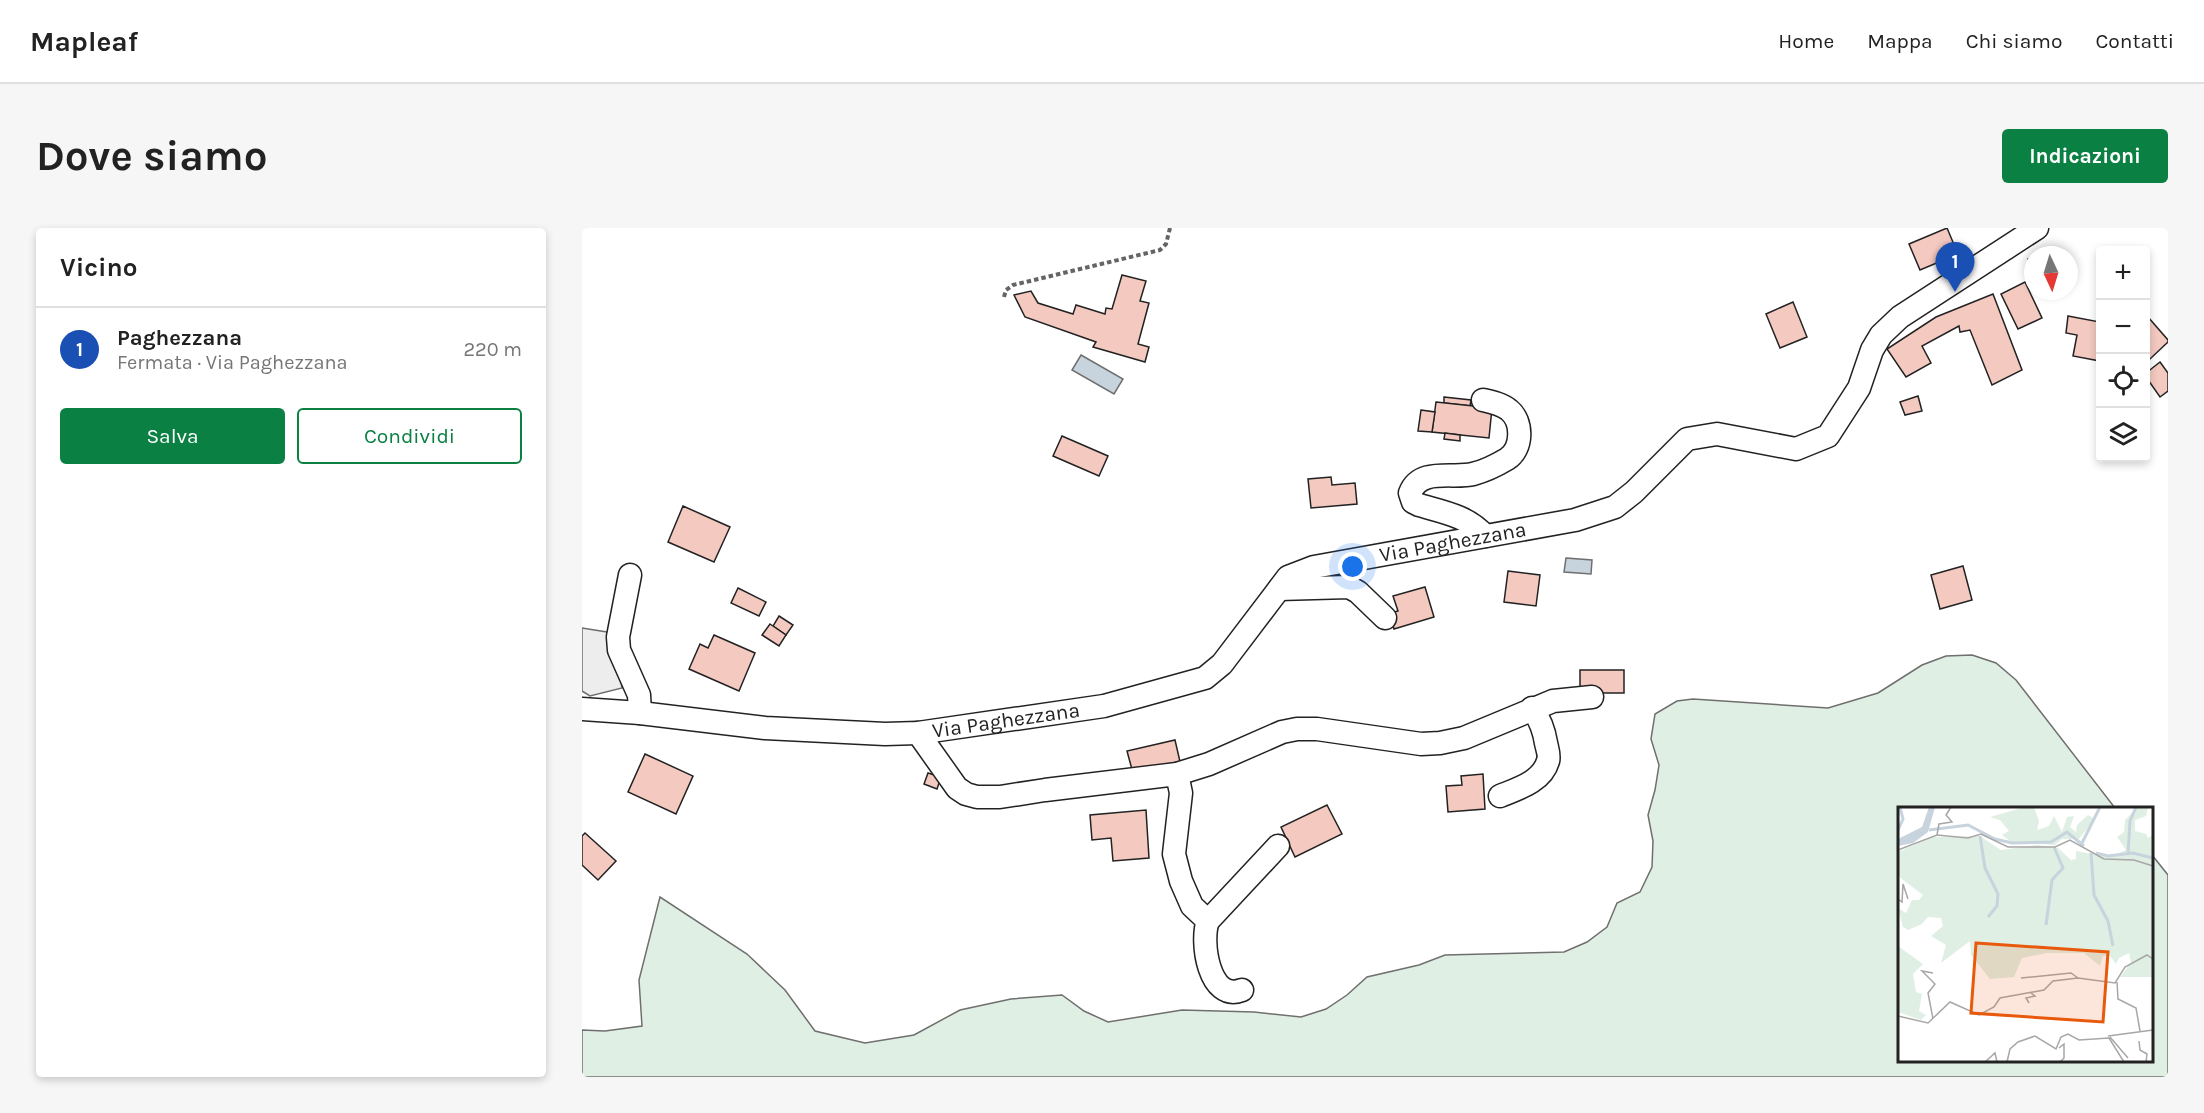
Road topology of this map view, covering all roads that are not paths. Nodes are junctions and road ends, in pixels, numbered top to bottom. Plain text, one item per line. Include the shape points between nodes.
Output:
1 (2037, 228) edge
2 (1483, 400) dead end
3 (1485, 536) junction
4 (630, 575) dead end
5 (1279, 589) junction
6 (1385, 618) dead end
7 (1592, 697) dead end
8 (1532, 708) junction
9 (582, 709) edge
10 (640, 713) junction
11 (918, 733) junction
12 (1177, 774) junction
13 (1500, 796) dead end
14 (1278, 846) dead end
15 (1208, 921) junction
16 (1242, 990) dead end

1 - 3 street, Via Paghezzana via 1900,317 1872,350 1858,388 1828,436 1796,449 1717,434 1687,439 1614,507 1575,520
2 - 3 street via 1508,409 1514,416 1519,437 1515,452 1472,474 1424,479 1410,493 1419,506 1462,518
3 - 5 street, Via Paghezzana via 1314,567 1288,577
4 - 10 street via 618,637 619,650 639,695
5 - 6 street via 1349,587
5 - 11 street, Via Paghezzana via 1222,664 1205,678 1104,706
7 - 8 street via 1553,700
8 - 12 street via 1464,738 1440,743 1421,744 1317,729 1282,732
8 - 13 street via 1539,717 1549,760 1543,771 1525,786
9 - 10 street, Via Paghezzana
10 - 11 street, Via Paghezzana via 765,728
11 - 12 street via 957,788 977,797
12 - 15 street via 1181,793 1174,854 1192,906
14 - 15 street
15 - 16 street via 1204,931 1208,968 1223,987

